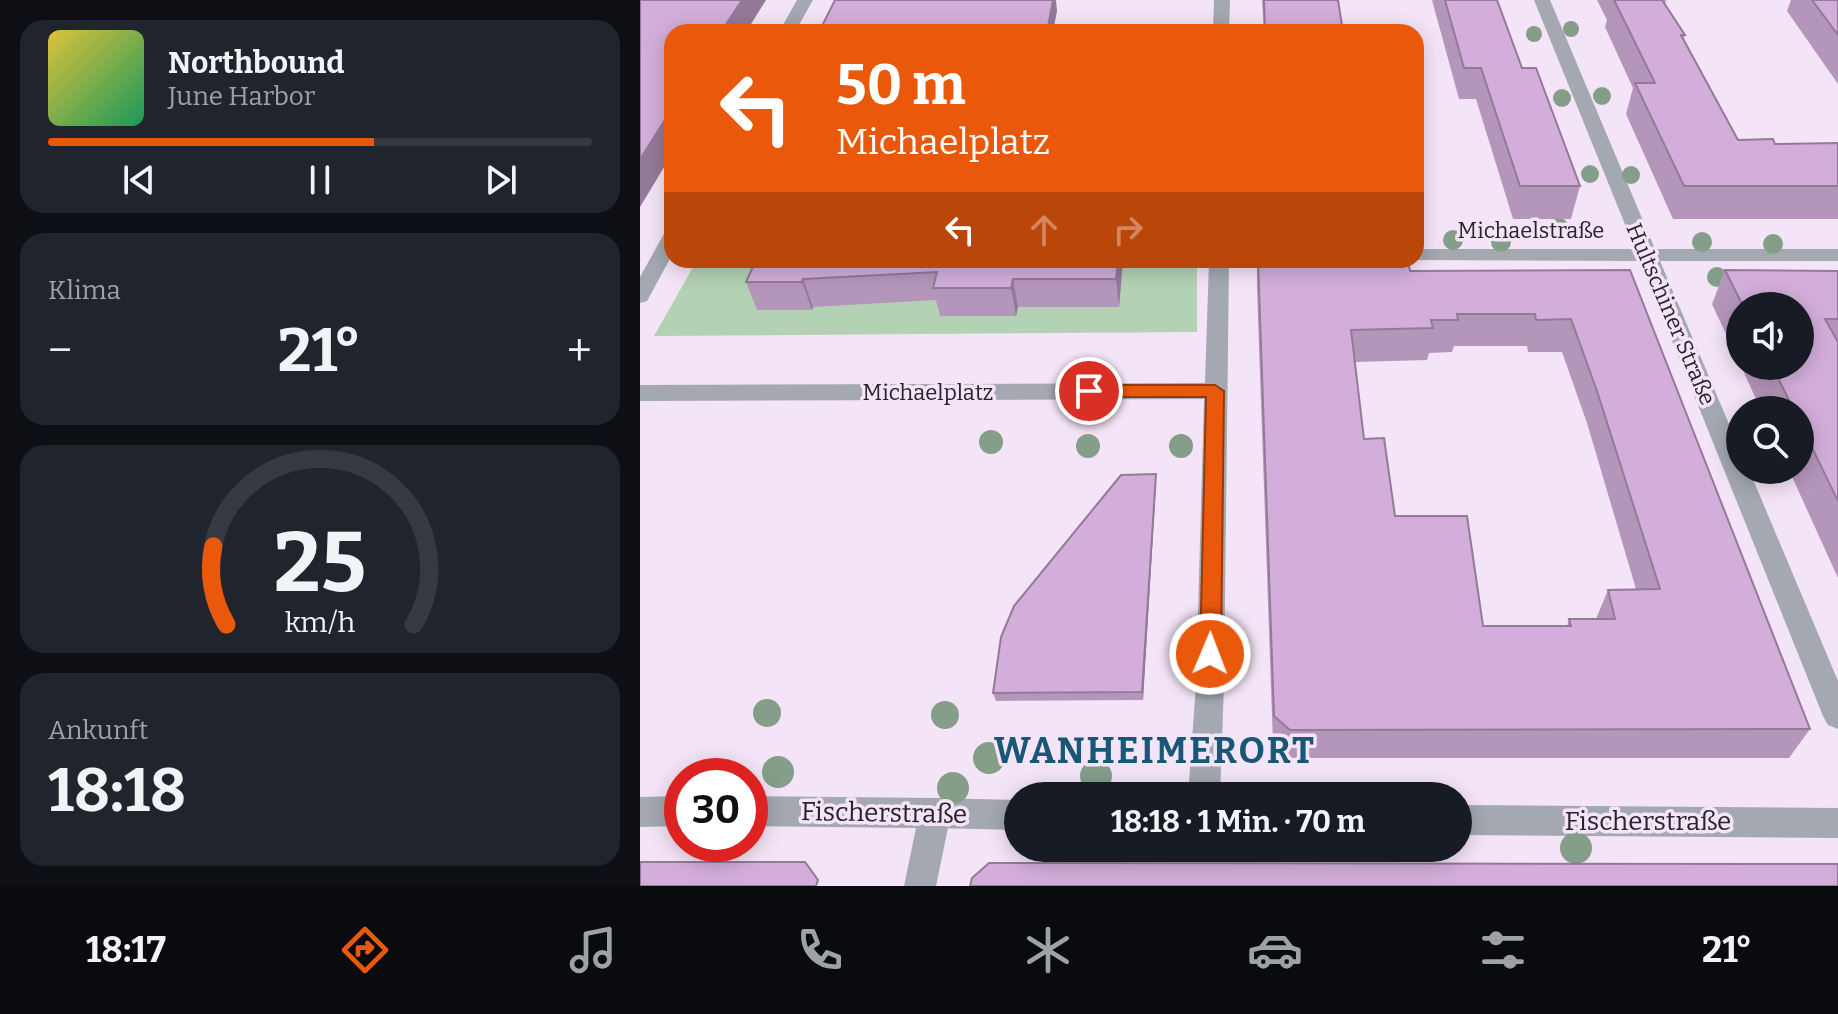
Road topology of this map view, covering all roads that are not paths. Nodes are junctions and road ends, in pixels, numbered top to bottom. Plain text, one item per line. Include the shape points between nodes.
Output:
1 (805, 0) edge
2 (1222, 0) edge
3 (1542, 0) edge
4 (792, 24) edge
5 (1221, 24) edge
6 (664, 245) edge
7 (640, 251) edge
8 (664, 251) edge
9 (1645, 253) junction
10 (1424, 255) edge
11 (1838, 255) edge
12 (1219, 268) edge
13 (640, 296) edge
14 (1215, 391) junction
15 (640, 393) edge
16 (1838, 716) edge
17 (1205, 782) edge
18 (664, 811) edge
19 (768, 811) edge
20 (640, 812) edge
21 (935, 813) junction
22 (1004, 815) edge
23 (1472, 820) edge
24 (1838, 823) edge
25 (920, 886) edge

1 - 4 street
2 - 5 street
3 - 9 street, Hultschiner Straße
6 - 7 street
8 - 13 street
9 - 10 street, Michaelstraße
9 - 11 street, Michaelstraße
9 - 16 street, Hultschiner Straße
12 - 14 street
14 - 15 street, Michaelplatz
14 - 17 street
18 - 20 street
19 - 21 street, Fischerstraße
21 - 22 street, Fischerstraße
21 - 25 street
23 - 24 street, Fischerstraße

